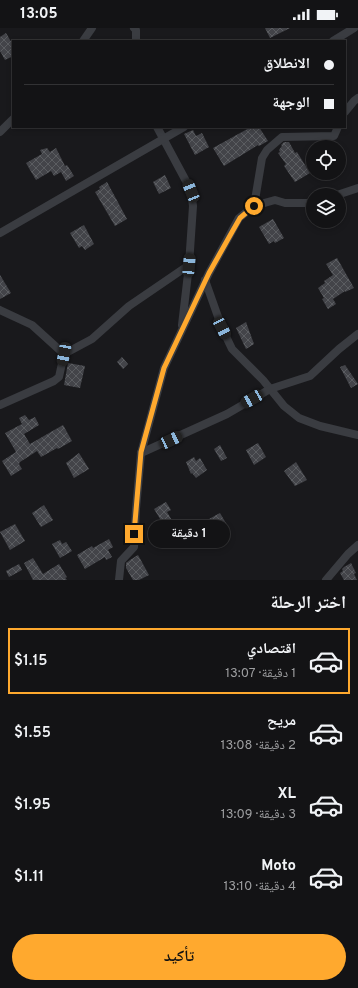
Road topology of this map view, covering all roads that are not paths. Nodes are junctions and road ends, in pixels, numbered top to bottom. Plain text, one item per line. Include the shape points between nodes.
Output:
1 (92, 28) edge
2 (134, 28) edge
3 (354, 28) edge
4 (84, 40) edge
5 (136, 40) edge
6 (335, 40) edge
7 (358, 98) edge
8 (346, 111) edge
9 (12, 120) edge
10 (158, 128) edge
11 (182, 128) edge
12 (338, 128) edge
13 (0, 132) edge
14 (163, 138) junction
15 (358, 188) edge
16 (346, 192) edge
17 (306, 204) edge
18 (254, 206) junction
19 (0, 233) edge
20 (189, 265) junction
21 (205, 280) junction
22 (0, 310) edge
23 (181, 333) junction
24 (358, 334) edge
25 (64, 354) junction
26 (270, 389) junction
27 (0, 404) edge
28 (358, 435) edge
29 (141, 452) junction
30 (358, 545) edge
31 (119, 580) edge
32 (326, 580) edge

1 - 4 street
2 - 5 street
3 - 6 street
7 - 8 street
9 - 13 street
10 - 14 street
11 - 14 street
12 - 18 street via 334,136 282,137 266,150 262,158
14 - 19 street
14 - 20 street via 191,191 193,206
15 - 16 street
17 - 18 street via 275,200
18 - 21 street via 240,218
20 - 23 street
20 - 25 street via 129,306 92,339
21 - 23 street
21 - 26 street via 232,348
22 - 25 street via 32,325
23 - 29 street via 164,368
24 - 26 street via 310,376
25 - 27 street via 59,377 54,381
26 - 28 street via 284,406 299,418
26 - 29 street via 227,414
29 - 31 street via 134,547 121,561
30 - 32 street

